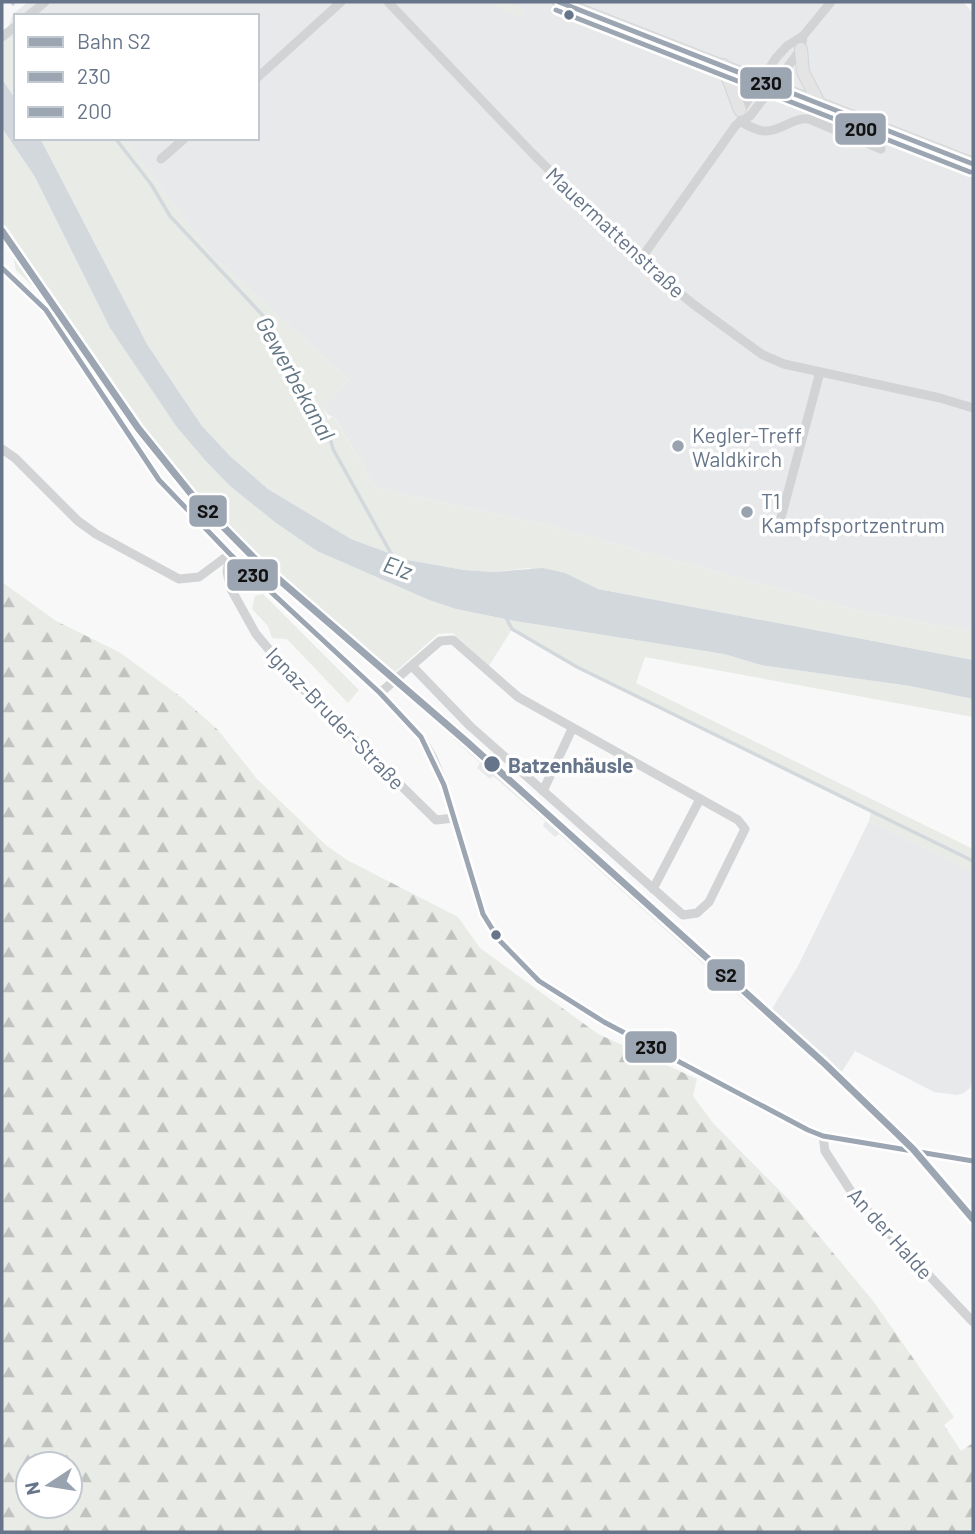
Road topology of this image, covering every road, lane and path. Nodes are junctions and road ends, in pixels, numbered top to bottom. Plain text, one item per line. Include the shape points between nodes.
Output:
1 (45, 2) edge
2 (341, 2) edge
3 (388, 2) edge
4 (559, 2) edge
5 (831, 2) edge
6 (30, 14) edge
7 (802, 42) junction
8 (723, 65) junction
9 (259, 76) edge
10 (760, 80) junction
11 (774, 85) junction
12 (819, 103) junction
13 (740, 115) junction
14 (183, 140) edge
15 (881, 149) dead end
16 (161, 159) dead end
17 (973, 164) edge
18 (640, 260) junction
19 (2, 268) edge
20 (820, 372) junction
21 (973, 408) edge
22 (2, 449) edge
23 (778, 529) dead end
24 (230, 554) junction
25 (412, 666) junction
26 (380, 693) junction
27 (572, 729) junction
28 (543, 790) junction
29 (701, 799) junction
30 (454, 818) junction
31 (653, 889) junction
32 (823, 1136) junction
33 (973, 1161) edge
34 (973, 1322) edge

1 - 6 street
2 - 9 street
3 - 18 street, Mauermattenstraße
4 - 8 street
5 - 7 street
7 - 10 street via 787,46
7 - 11 street
7 - 12 street via 803,72
8 - 10 street
8 - 13 street
10 - 11 street
10 - 13 street
11 - 12 street
11 - 13 street via 750,116
12 - 17 street
13 - 15 street via 763,132 809,119
13 - 18 street
14 - 16 street
18 - 20 street, Mauermattenstraße via 763,355
19 - 24 street via 46,310 159,480
20 - 21 street, Mauermattenstraße
20 - 23 street
22 - 24 street via 78,521 179,579 199,577
24 - 26 street
24 - 30 street, Ignaz-Bruder-Straße via 227,572 231,589 257,634 296,682 436,820
25 - 26 street
25 - 27 street via 440,641 453,640 518,697
25 - 28 street via 470,726
26 - 30 street via 426,745
27 - 28 street
27 - 29 street
28 - 31 street
29 - 31 street
29 - 31 street via 738,820 745,830 719,885 709,902 696,913 684,915
30 - 32 street via 483,914 499,940 539,981 604,1022
32 - 33 street
32 - 34 street, An der Halde via 825,1151 854,1196

